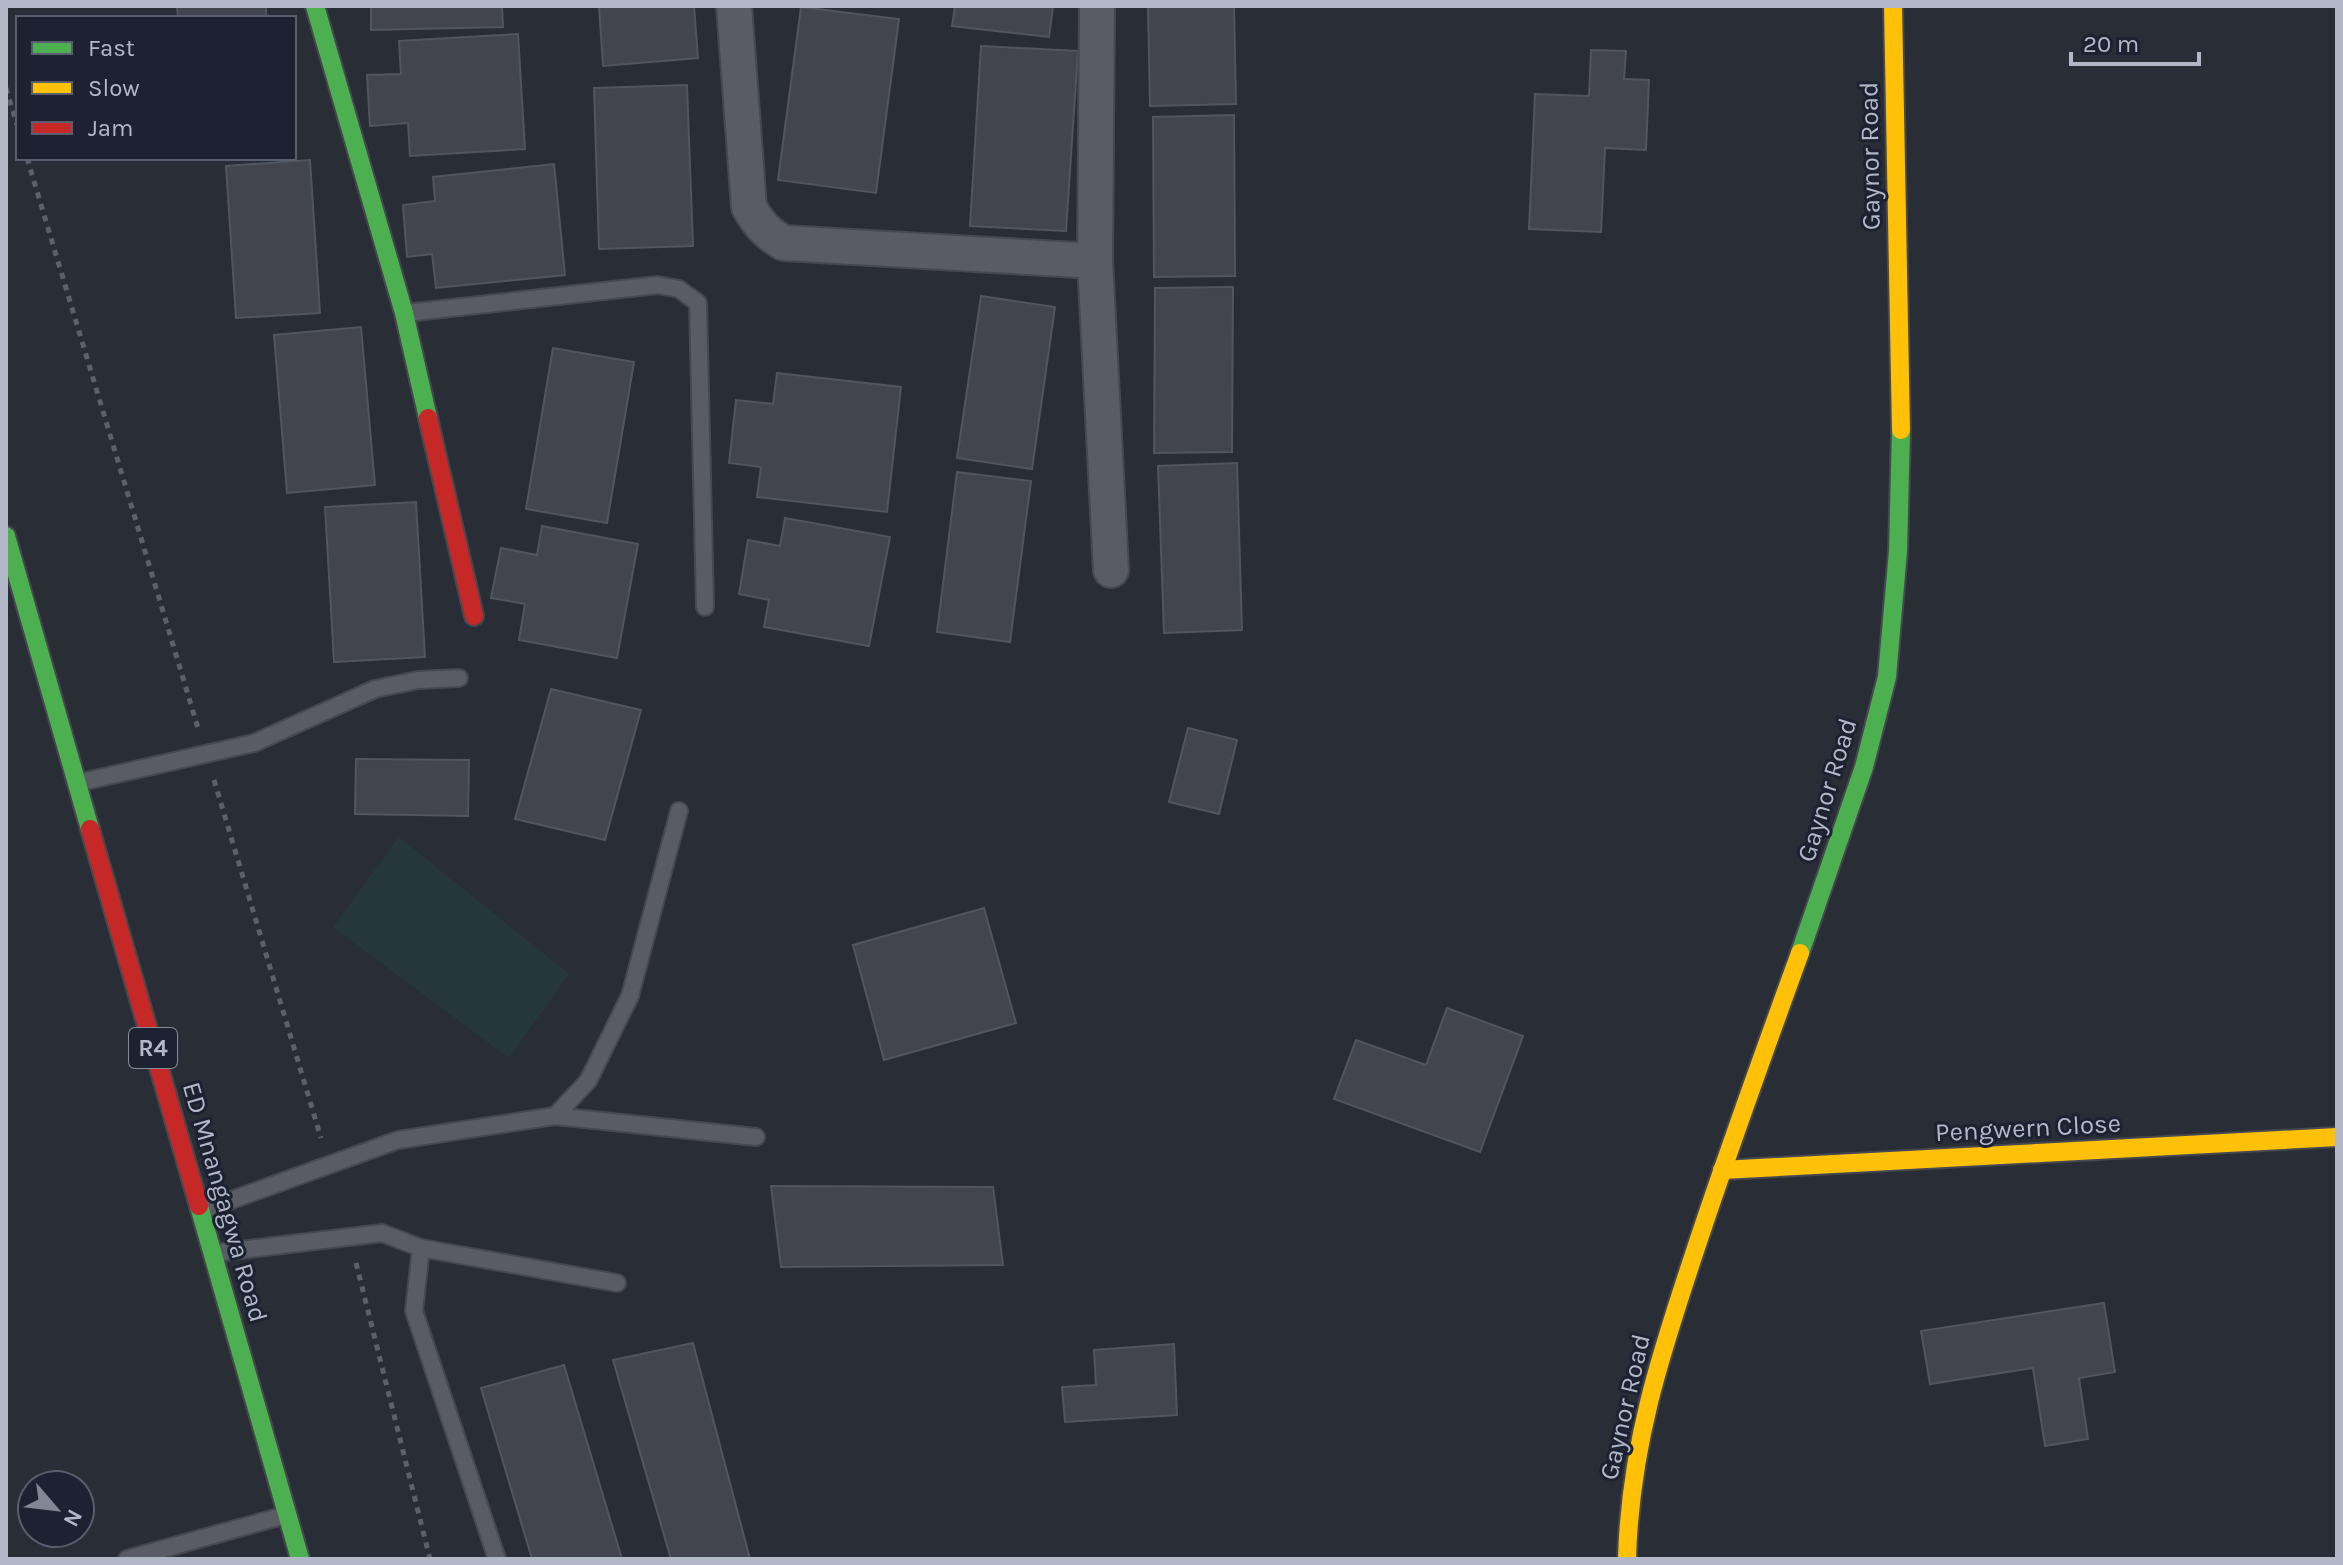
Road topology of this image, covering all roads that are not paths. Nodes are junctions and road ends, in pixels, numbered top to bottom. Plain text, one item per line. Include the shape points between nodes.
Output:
1 (315, 6) edge
2 (734, 6) edge
3 (1097, 6) edge
4 (1893, 6) edge
5 (1095, 261) junction
6 (404, 313) junction
7 (6, 536) edge
8 (1111, 570) dead end
9 (705, 607) dead end
10 (474, 616) dead end
11 (459, 678) dead end
12 (76, 784) junction
13 (679, 811) dead end
14 (555, 1116) junction
15 (756, 1137) dead end
16 (2337, 1137) edge
17 (1722, 1170) junction
18 (200, 1211) junction
19 (421, 1248) junction
20 (214, 1254) junction
21 (617, 1283) dead end
22 (288, 1514) junction
23 (127, 1559) edge
24 (300, 1559) edge
25 (497, 1559) edge
26 (1627, 1559) edge

1 - 6 main road
2 - 5 street via 749,207 771,236 784,243
3 - 5 street
4 - 17 main road, Gaynor Road via 1901,425 1887,677 1835,855
5 - 8 street
6 - 9 lane via 658,285 679,289 698,303
6 - 10 main road
7 - 12 main road, ED Mnangagwa Road / R4
11 - 12 lane via 375,689 254,743
12 - 18 main road, ED Mnangagwa Road / R4
13 - 14 lane via 630,996 588,1081
14 - 15 lane
14 - 18 lane via 398,1140
16 - 17 main road, Pengwern Close
17 - 26 main road, Gaynor Road via 1655,1372 1638,1447
18 - 20 main road, ED Mnangagwa Road / R4
19 - 20 lane via 382,1233
19 - 21 lane
19 - 25 lane via 414,1311
20 - 22 main road, ED Mnangagwa Road / R4
22 - 23 lane
22 - 24 main road, ED Mnangagwa Road / R4

